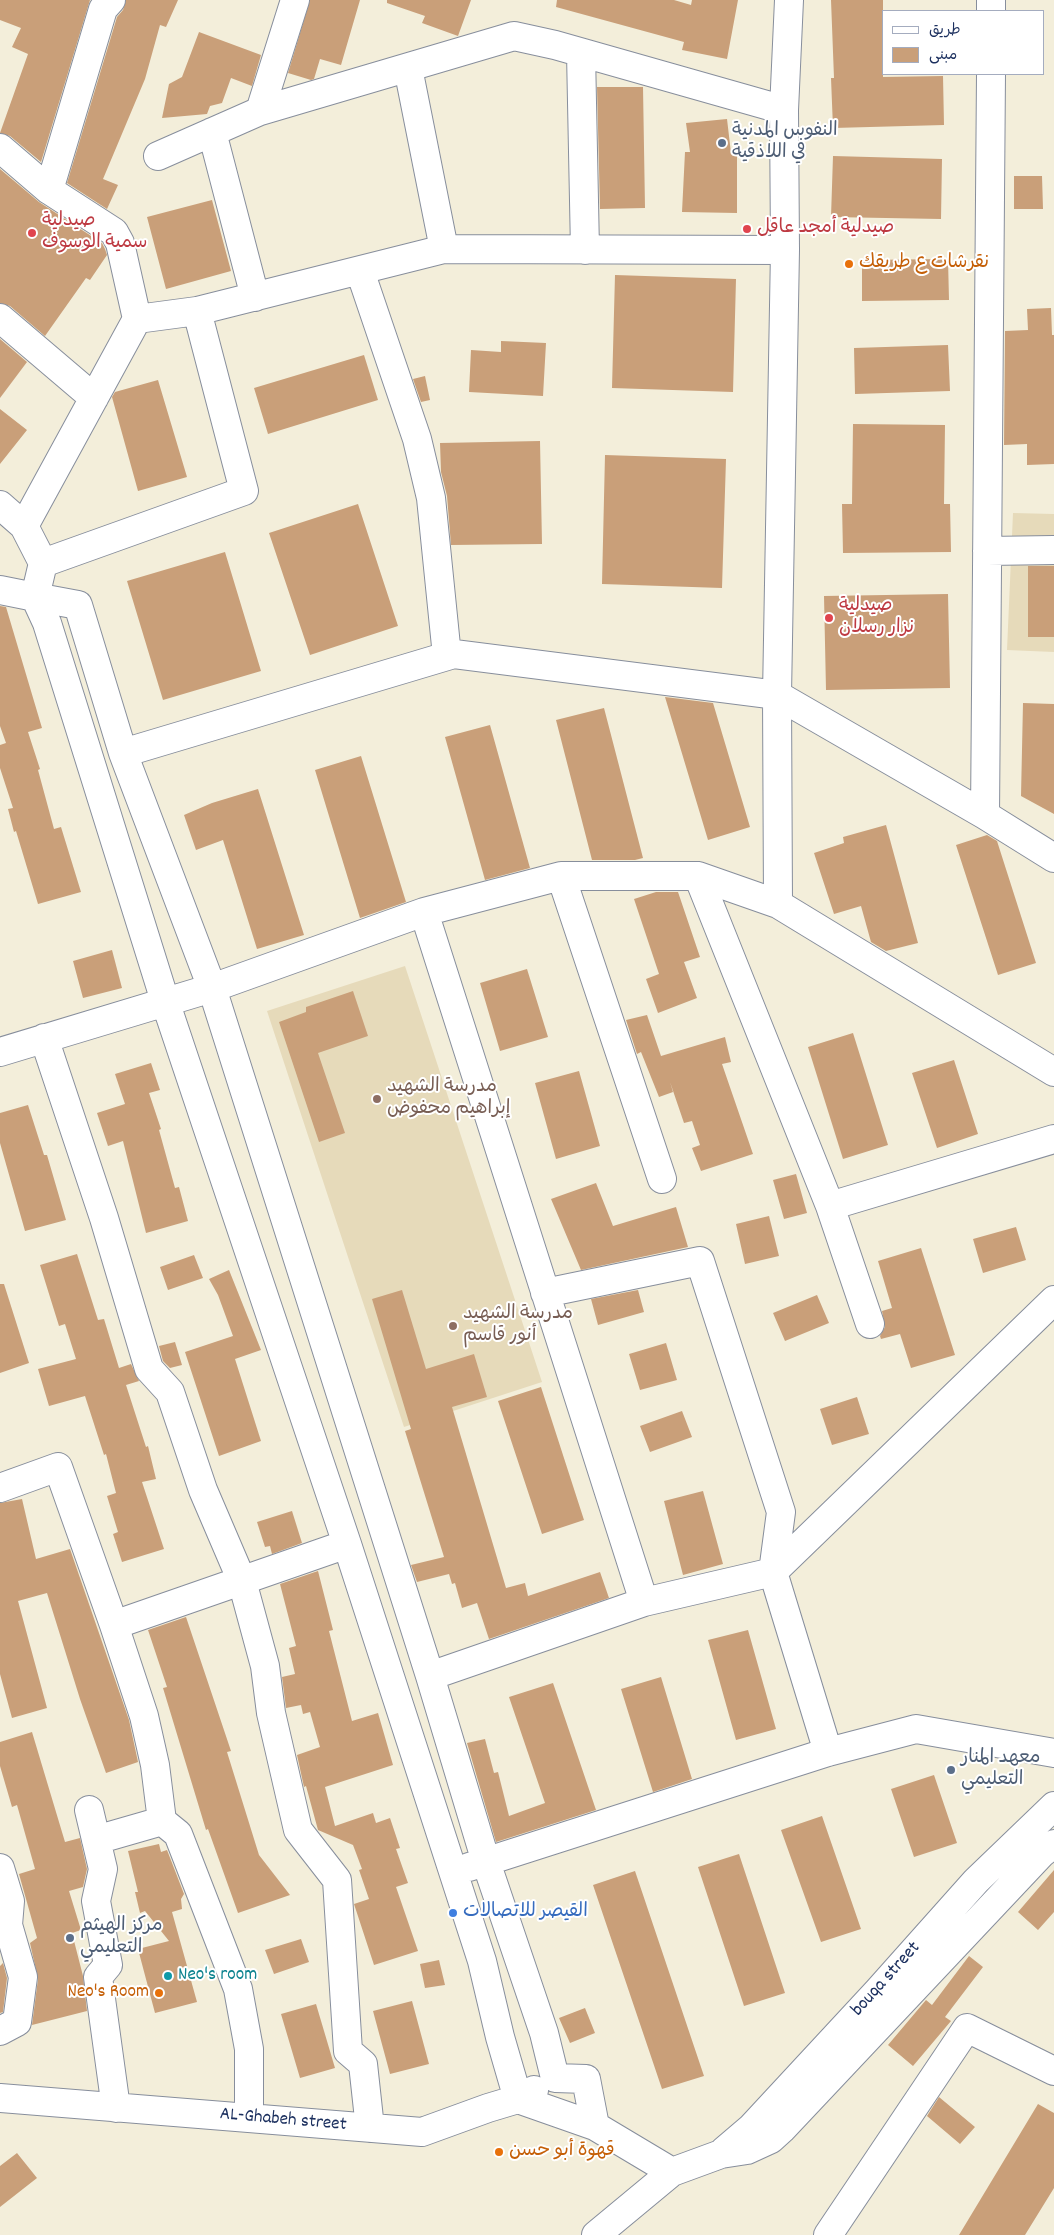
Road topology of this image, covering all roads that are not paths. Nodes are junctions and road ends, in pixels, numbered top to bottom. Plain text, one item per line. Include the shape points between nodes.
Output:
1 (110, 0) edge
2 (295, 0) edge
3 (789, 0) edge
4 (581, 53) junction
5 (408, 68) junction
6 (990, 75) edge
7 (784, 110) junction
8 (260, 111) junction
9 (212, 132) junction
10 (0, 148) edge
11 (158, 156) dead end
12 (49, 190) junction
13 (444, 249) junction
14 (584, 250) junction
15 (785, 250) junction
16 (360, 271) junction
17 (254, 297) junction
18 (197, 312) junction
19 (0, 318) edge
20 (137, 319) junction
21 (94, 398) junction
22 (0, 505) edge
23 (24, 526) junction
24 (1054, 550) edge
25 (987, 551) junction
26 (43, 563) junction
27 (0, 590) edge
28 (35, 597) junction
29 (447, 656) junction
30 (777, 695) junction
31 (124, 752) junction
32 (985, 814) junction
33 (1054, 858) edge
34 (561, 876) junction
35 (698, 876) junction
36 (778, 904) junction
37 (424, 912) junction
38 (212, 988) junction
39 (165, 1001) junction
40 (44, 1038) junction
41 (0, 1052) edge
42 (1054, 1072) edge
43 (1054, 1139) edge
44 (662, 1179) dead end
45 (830, 1206) junction
46 (545, 1293) junction
47 (1054, 1300) edge
48 (870, 1324) dead end
49 (0, 1488) edge
50 (347, 1544) junction
51 (773, 1572) junction
52 (242, 1581) junction
53 (644, 1602) junction
54 (114, 1625) junction
55 (430, 1676) junction
56 (828, 1752) junction
57 (1054, 1753) edge
58 (1054, 1806) edge
59 (89, 1810) dead end
60 (162, 1821) junction
61 (96, 1840) junction
62 (1054, 1844) edge
63 (486, 1862) junction
64 (0, 1868) edge
65 (453, 1872) junction
66 (0, 2031) edge
67 (1054, 2071) edge
68 (555, 2078) junction
69 (0, 2098) edge
70 (518, 2099) junction
71 (116, 2108) junction
72 (249, 2118) junction
73 (595, 2126) junction
74 (370, 2128) junction
75 (722, 2154) junction
76 (672, 2172) junction
77 (596, 2235) edge
78 (828, 2235) edge

1 - 12 street via 103,9
2 - 8 street
3 - 7 street
4 - 5 street via 514,36
4 - 7 street
4 - 14 street
5 - 8 street
5 - 13 street
6 - 25 street
7 - 15 street
8 - 9 street
9 - 11 street
9 - 17 street
10 - 12 street
12 - 20 street via 114,232 120,242
13 - 14 street
13 - 16 street
14 - 15 street
15 - 30 street
16 - 17 street
16 - 29 street via 416,439 431,498
17 - 18 street
18 - 20 street
18 - 26 street via 244,491
19 - 21 street
20 - 21 street
21 - 23 street
22 - 23 street
23 - 26 street
24 - 25 street
25 - 32 street
26 - 28 street
27 - 28 street
28 - 31 street via 78,605
28 - 39 street via 47,623
29 - 30 street via 454,654
29 - 31 street
30 - 32 street
30 - 36 street
31 - 38 street
32 - 33 street
34 - 35 street
34 - 37 street
34 - 44 street
35 - 36 street
35 - 45 street
36 - 42 street
37 - 38 street
37 - 46 street
38 - 39 street
38 - 55 street
39 - 40 street
39 - 50 street
40 - 41 street
40 - 52 street via 104,1218 149,1369 170,1392 203,1490
43 - 45 street
45 - 48 street
46 - 51 street via 700,1261 780,1512
46 - 53 street
47 - 51 street
49 - 54 street via 58,1467
50 - 52 street
50 - 65 street
51 - 53 street
51 - 56 street
52 - 54 street
52 - 74 street via 265,1666 271,1713 298,1830 337,1880 348,2051 363,2064
53 - 55 street
54 - 60 street via 144,1716 155,1765
55 - 63 street
56 - 57 street via 916,1729
56 - 63 street
58 - 75 street, bouqa street via 976,1881 751,2128
59 - 61 street
60 - 61 street
60 - 72 street via 178,1834 238,1989 249,2049
61 - 71 street via 103,1869 96,1901 108,1965 98,1976
62 - 75 street, bouqa street via 782,2129 760,2145
63 - 65 street
63 - 68 street via 544,2033
64 - 66 street via 10,1901 8,1926 23,1977 17,2022
65 - 70 street via 482,1961
67 - 78 street via 967,2028
68 - 70 street, AL-Ghabeh street
68 - 73 street via 586,2079
69 - 71 street, AL-Ghabeh street
70 - 73 street
70 - 74 street, AL-Ghabeh street via 422,2132
71 - 72 street, AL-Ghabeh street
72 - 74 street, AL-Ghabeh street
73 - 76 street
75 - 76 street, bouqa street
76 - 77 street, bouqa street

